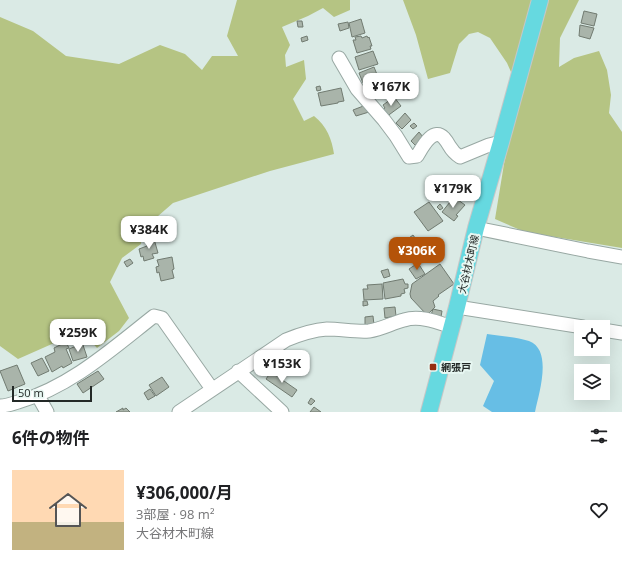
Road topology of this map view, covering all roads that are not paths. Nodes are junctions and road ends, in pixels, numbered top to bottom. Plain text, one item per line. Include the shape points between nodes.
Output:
1 (540, 0) edge
2 (339, 58) dead end
3 (501, 142) junction
4 (476, 228) junction
5 (622, 257) edge
6 (457, 308) junction
7 (574, 326) edge
8 (452, 327) junction
9 (610, 331) edge
10 (622, 333) edge
11 (238, 371) junction
12 (212, 389) junction
13 (38, 396) junction
14 (0, 406) edge
15 (46, 412) edge
16 (179, 412) edge
17 (282, 412) edge
18 (429, 412) edge

1 - 3 main road, 大谷材木町線
2 - 3 street via 357,89 384,120 409,157 417,156 433,135 444,138 453,152 460,157
3 - 4 main road, 大谷材木町線
4 - 5 street
4 - 6 main road, 大谷材木町線
6 - 7 street
6 - 8 main road, 大谷材木町線
8 - 11 street via 414,318 376,330 317,330 286,340
8 - 18 main road, 大谷材木町線
9 - 10 street
11 - 12 street
11 - 17 street
12 - 13 street via 162,318 154,316 97,360
12 - 16 street
13 - 14 street
13 - 15 street

